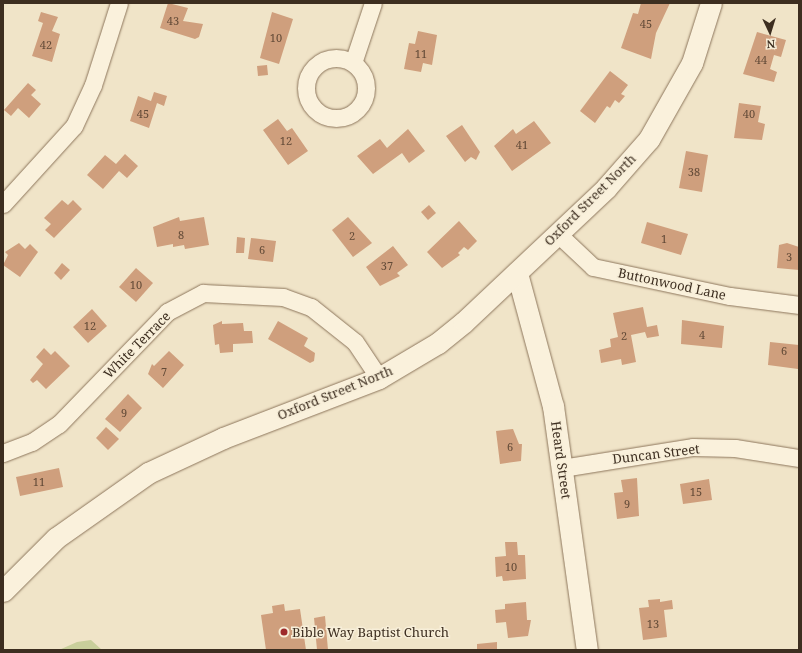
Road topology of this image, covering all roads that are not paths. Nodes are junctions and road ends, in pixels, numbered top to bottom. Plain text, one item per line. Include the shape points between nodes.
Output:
1 (118, 3) edge
2 (373, 3) edge
3 (711, 3) edge
4 (354, 64) dead end
5 (3, 204) edge
6 (558, 234) junction
7 (517, 273) junction
8 (799, 305) edge
9 (379, 378) junction
10 (3, 453) edge
11 (799, 458) edge
12 (562, 468) junction
13 (3, 591) edge
14 (587, 650) edge

1 - 5 street via 93,85 74,126
2 - 4 street
3 - 6 street, Oxford Street North via 692,63 649,139
6 - 7 street, Oxford Street North
6 - 8 street, Buttonwood Lane via 593,267 730,296
7 - 9 street, Oxford Street North via 438,343
7 - 12 street, Heard Street via 539,346
9 - 10 street, White Terrace via 356,342 311,307 283,297 203,293 167,312 59,424 32,442
9 - 13 street, Oxford Street North via 223,438 148,473 56,538
11 - 12 street, Duncan Street via 735,448 693,448
12 - 14 street, Heard Street

